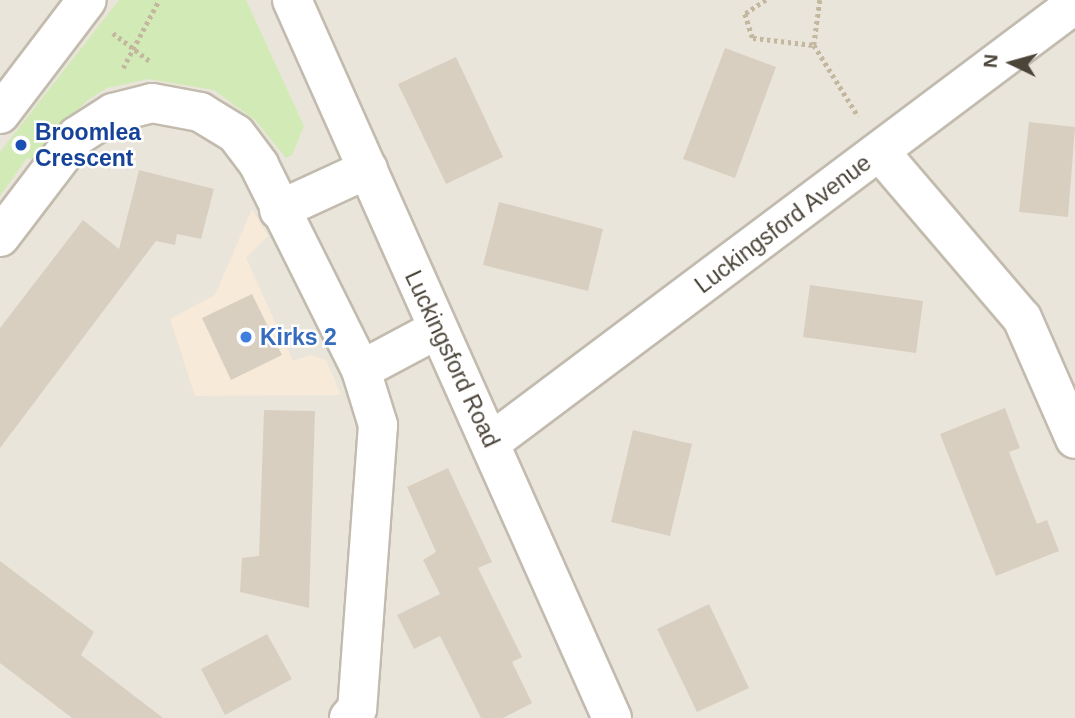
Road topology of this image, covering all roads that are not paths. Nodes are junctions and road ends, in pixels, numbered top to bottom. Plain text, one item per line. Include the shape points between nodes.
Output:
1 (292, 0) edge
2 (84, 4) edge
3 (1075, 4) edge
4 (0, 114) edge
5 (880, 152) junction
6 (368, 169) junction
7 (279, 210) junction
8 (0, 237) edge
9 (436, 330) junction
10 (361, 370) junction
11 (1075, 439) edge
12 (490, 443) junction
13 (349, 718) edge
14 (612, 718) edge

1 - 6 street, Luckingsford Road
2 - 4 street
3 - 5 street, Luckingsford Avenue
5 - 11 street via 1022,318
5 - 12 street, Luckingsford Avenue
6 - 7 street
6 - 9 street, Luckingsford Road
7 - 8 street via 259,164 236,134 200,112 152,103 113,113 77,136
7 - 10 street
9 - 10 street
9 - 12 street, Luckingsford Road
10 - 13 street via 378,425 357,709
12 - 14 street, Luckingsford Road

